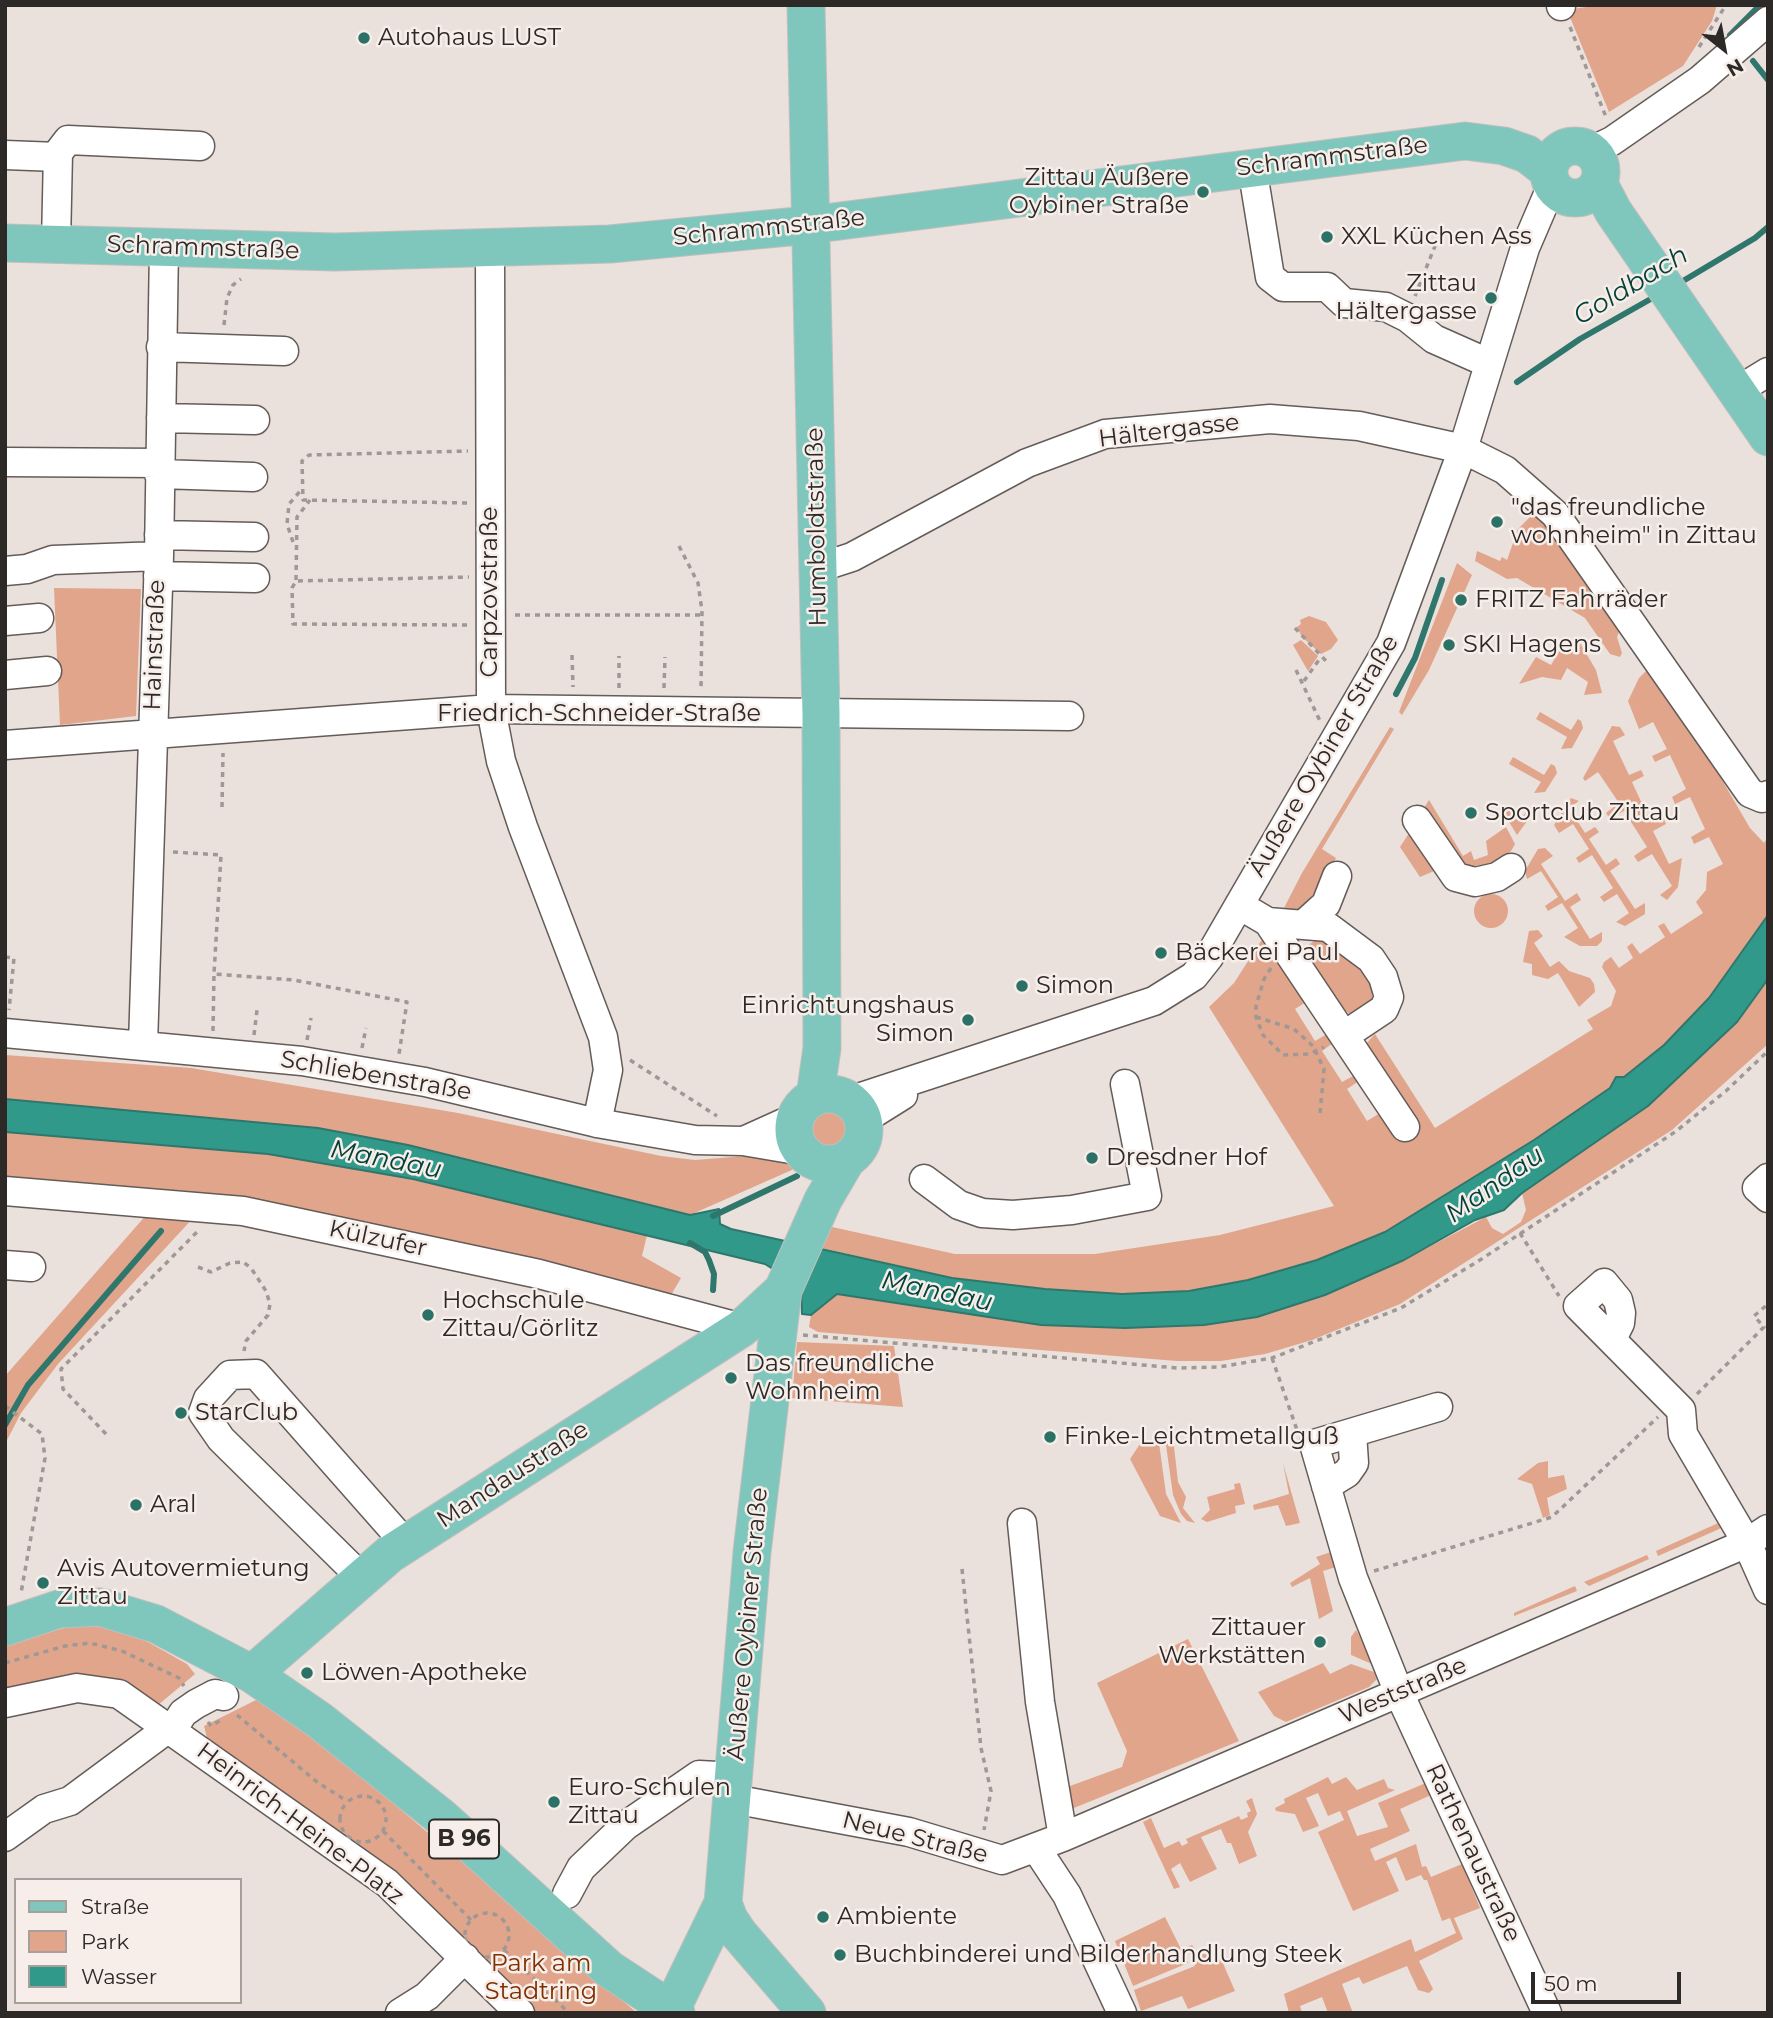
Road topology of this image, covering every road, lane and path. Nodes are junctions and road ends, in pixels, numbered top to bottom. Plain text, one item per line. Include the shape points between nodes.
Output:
1 (806, 5) edge
2 (1561, 6) edge
3 (1768, 21) edge
4 (200, 146) dead end
5 (5, 155) edge
6 (58, 157) junction
7 (1252, 167) junction
8 (1575, 176) junction
9 (809, 225) junction
10 (5, 243) edge
11 (56, 244) junction
12 (1435, 246) dead end
13 (164, 247) junction
14 (252, 250) junction
15 (490, 250) junction
16 (1408, 318) junction
17 (161, 347) junction
18 (224, 349) junction
19 (284, 351) dead end
20 (1488, 363) junction
21 (1768, 372) edge
22 (1737, 391) junction
23 (161, 418) junction
24 (255, 420) dead end
25 (1768, 438) edge
26 (1463, 449) junction
27 (489, 450) junction
28 (5, 462) edge
29 (160, 468) junction
30 (253, 477) dead end
31 (302, 489) junction
32 (310, 500) junction
33 (490, 503) junction
34 (254, 537) dead end
35 (294, 543) junction
36 (679, 546) dead end
37 (159, 556) junction
38 (818, 568) junction
39 (5, 572) edge
40 (490, 577) junction
41 (255, 578) dead end
42 (296, 581) junction
43 (702, 615) junction
44 (38, 618) dead end
45 (5, 621) edge
46 (490, 621) junction
47 (1295, 628) dead end
48 (572, 655) dead end
49 (619, 656) dead end
50 (664, 657) dead end
51 (1321, 657) junction
52 (1327, 662) dead end
53 (1296, 670) dead end
54 (47, 671) dead end
55 (5, 675) edge
56 (1302, 680) junction
57 (491, 709) junction
58 (574, 710) junction
59 (619, 711) junction
60 (663, 712) junction
61 (701, 712) junction
62 (821, 714) junction
63 (1069, 716) dead end
64 (223, 730) junction
65 (1341, 733) junction
66 (151, 736) junction
67 (5, 745) edge
68 (1768, 795) edge
69 (222, 807) dead end
70 (1417, 820) dead end
71 (148, 850) junction
72 (1511, 868) dead end
73 (1337, 876) dead end
74 (1239, 905) junction
75 (1268, 922) junction
76 (1304, 924) junction
77 (1287, 952) junction
78 (5, 957) edge
79 (214, 974) junction
80 (257, 1010) dead end
81 (1256, 1017) junction
82 (311, 1018) dead end
83 (7, 1023) edge
84 (366, 1028) dead end
85 (1345, 1035) junction
86 (254, 1036) dead end
87 (306, 1043) dead end
88 (143, 1044) junction
89 (361, 1050) dead end
90 (213, 1051) junction
91 (1315, 1051) junction
92 (1768, 1051) edge
93 (608, 1056) junction
94 (395, 1077) junction
95 (1125, 1084) dead end
96 (1320, 1114) dead end
97 (597, 1123) junction
98 (828, 1125) junction
99 (1405, 1126) dead end
100 (733, 1131) junction
101 (924, 1178) dead end
102 (1768, 1178) edge
103 (5, 1191) edge
104 (1768, 1198) edge
105 (199, 1208) junction
106 (1520, 1233) junction
107 (198, 1267) dead end
108 (1768, 1304) edge
109 (1578, 1306) joint
110 (772, 1309) junction
111 (1272, 1358) junction
112 (256, 1374) junction
113 (5, 1406) edge
114 (1438, 1407) dead end
115 (1681, 1410) junction
116 (1352, 1433) junction
117 (106, 1434) dead end
118 (1314, 1444) junction
119 (1326, 1486) junction
120 (1022, 1523) dead end
121 (1757, 1536) edge
122 (406, 1544) junction
123 (962, 1569) dead end
124 (362, 1577) junction
125 (1353, 1578) junction
126 (1768, 1590) edge
127 (6, 1626) edge
128 (252, 1674) junction
129 (1399, 1693) junction
130 (5, 1703) edge
131 (173, 1724) junction
132 (734, 1788) junction
133 (69, 1801) junction
134 (383, 1831) junction
135 (5, 1837) edge
136 (1063, 1838) junction
137 (1036, 1848) junction
138 (980, 1853) junction
139 (5, 1856) edge
140 (567, 1894) dead end
141 (723, 1903) junction
142 (471, 1920) junction
143 (504, 1950) junction
144 (465, 1958) junction
145 (1542, 2011) edge
146 (676, 2012) edge
147 (400, 2013) edge
148 (520, 2013) edge
149 (569, 2013) edge
150 (807, 2013) edge
151 (1122, 2013) edge

1 - 9 main road, Humboldtstraße
2 - 8 path via 1606,116
3 - 8 street
4 - 6 street via 68,140
5 - 6 street
6 - 11 street
7 - 8 main road, Schrammstraße via 1465,141 1504,146
7 - 9 main road, Schrammstraße
7 - 16 street via 1270,277 1283,287 1327,287 1344,303 1386,307
8 - 20 street, Äußere Oybiner Straße
8 - 22 main road via 1667,287
9 - 15 main road, Schrammstraße via 666,240
9 - 38 main road, Humboldtstraße
10 - 11 main road, Schrammstraße
11 - 13 main road, Schrammstraße
12 - 16 path
13 - 14 main road, Schrammstraße
13 - 17 street, Hainstraße
14 - 15 main road, Schrammstraße
14 - 18 path via 250,271 233,285 227,298
15 - 27 street, Carpzovstraße
16 - 20 street via 1434,339
17 - 18 street
17 - 23 street, Hainstraße
18 - 19 street
20 - 26 street, Äußere Oybiner Straße
21 - 22 street
22 - 25 main road
23 - 24 street
23 - 29 street, Hainstraße
26 - 38 street, Hältergasse via 1359,426 1270,419 1105,434 1027,463 852,557
26 - 65 street, Äußere Oybiner Straße via 1391,643
26 - 68 street, Hältergasse via 1505,470 1555,514 1750,793 1762,798
27 - 31 path via 309,455 302,461
27 - 33 street, Carpzovstraße
28 - 29 street
29 - 30 street
29 - 37 street, Hainstraße
31 - 32 path via 303,500
31 - 35 path via 289,504 287,524
32 - 33 path
32 - 35 path via 297,517
33 - 40 street, Carpzovstraße
34 - 37 street
35 - 42 path
36 - 43 path via 698,583
37 - 39 street via 53,560
37 - 41 street
37 - 66 street, Hainstraße
38 - 62 main road, Humboldtstraße
40 - 42 path
40 - 46 street, Carpzovstraße
42 - 46 path via 292,588 293,624
43 - 46 path
43 - 61 path
44 - 45 street
46 - 57 street, Carpzovstraße
47 - 51 path
48 - 58 path
49 - 59 path
50 - 60 path
51 - 52 path
51 - 56 path
53 - 56 path
54 - 55 street
56 - 65 path via 1315,715
57 - 58 street, Friedrich-Schneider-Straße
57 - 64 street, Friedrich-Schneider-Straße
57 - 93 street, Carpzovstraße via 501,761
58 - 59 street, Friedrich-Schneider-Straße
59 - 60 street, Friedrich-Schneider-Straße
60 - 61 street, Friedrich-Schneider-Straße
61 - 62 street, Friedrich-Schneider-Straße
62 - 63 street, Friedrich-Schneider-Straße
62 - 98 main road, Humboldtstraße via 822,1048
64 - 66 street, Friedrich-Schneider-Straße
64 - 69 path
65 - 74 street, Äußere Oybiner Straße
66 - 67 street, Friedrich-Schneider-Straße
66 - 71 street, Hainstraße
70 - 72 street via 1455,877 1475,882
71 - 79 path via 220,855
71 - 88 street, Hainstraße
73 - 76 street via 1326,904
74 - 75 street
74 - 98 street, Äußere Oybiner Straße via 1209,957 1177,989 1154,1001 929,1078
75 - 76 street
75 - 77 street
76 - 85 street via 1328,927 1371,959 1383,977 1389,997 1384,1009
77 - 81 path via 1264,979
77 - 85 street
78 - 83 path via 14,958
79 - 90 path
79 - 94 path via 294,980 407,1002
80 - 86 path
81 - 91 path via 1294,1029
81 - 91 path via 1263,1035 1283,1055
82 - 87 path
83 - 88 street, Schliebenstraße
84 - 89 path
85 - 91 path
85 - 99 street
88 - 90 street, Schliebenstraße
90 - 94 street, Schliebenstraße
91 - 96 path via 1324,1069
92 - 106 path via 1675,1132
93 - 97 street, Carpzovstraße
93 - 100 path via 626,1058 710,1109
94 - 97 street, Schliebenstraße
95 - 101 street via 1147,1196 1072,1210 982,1213 959,1205
97 - 100 street, Schliebenstraße via 695,1140
98 - 100 street, Schliebenstraße
98 - 110 main road via 823,1200
102 - 104 street via 1757,1188
103 - 105 street, Külzufer
105 - 110 street, Külzufer via 243,1211 622,1294
105 - 117 path via 197,1234 61,1369 63,1389
106 - 109 path via 1564,1303
106 - 111 path via 1401,1308
107 - 112 path via 212,1272 243,1262 266,1291 268,1315 246,1341 243,1354
108 - 115 path via 1754,1317 1764,1327
109 - 115 street
110 - 111 path via 1177,1368
110 - 122 main road, Mandaustraße
110 - 132 main road, Äußere Oybiner Straße
111 - 118 path via 1300,1436
112 - 122 street
112 - 124 street via 230,1376 208,1399 203,1413 221,1439
113 - 127 path via 42,1434 45,1458 19,1602
114 - 116 street
115 - 121 street via 1683,1434
115 - 125 path via 1659,1416 1552,1517
116 - 118 street
116 - 119 street via 1354,1463
118 - 119 street, Rathenaustraße
119 - 125 street, Rathenaustraße
120 - 136 street via 1041,1702
121 - 126 street
121 - 129 street, Weststraße
122 - 124 main road, Mandaustraße
123 - 138 path via 981,1748 991,1791
124 - 128 main road, Mandaustraße
125 - 129 street, Rathenaustraße
127 - 128 main road, B 96 via 59,1609 100,1607 156,1624
128 - 131 street via 224,1696 215,1694 183,1713
128 - 146 main road, B 96 via 319,1720 441,1817 609,1969
129 - 136 street, Weststraße
129 - 145 street, Rathenaustraße
130 - 131 street, Heinrich-Heine-Platz via 77,1688 119,1694
131 - 133 street
131 - 144 street, Heinrich-Heine-Platz via 387,1883
132 - 138 street, Neue Straße
132 - 140 street, Neue Straße via 699,1774 625,1826 581,1868
132 - 141 main road, Äußere Oybiner Straße
133 - 135 street via 44,1809
133 - 139 street via 57,1822
134 - 134 path via 374,1840 355,1841 343,1831 342,1808 354,1797 375,1798 385,1809
134 - 142 path
136 - 137 street, Weststraße
137 - 138 street, Neue Straße via 1002,1860
137 - 151 street via 1067,1895
141 - 146 main road, Äußere Oybiner Straße
141 - 150 main road via 740,1934
142 - 143 path via 484,1913 503,1919 509,1938
142 - 143 path via 465,1938 471,1951 484,1957
143 - 149 path
144 - 147 street via 426,1996
144 - 148 street, Heinrich-Heine-Platz

